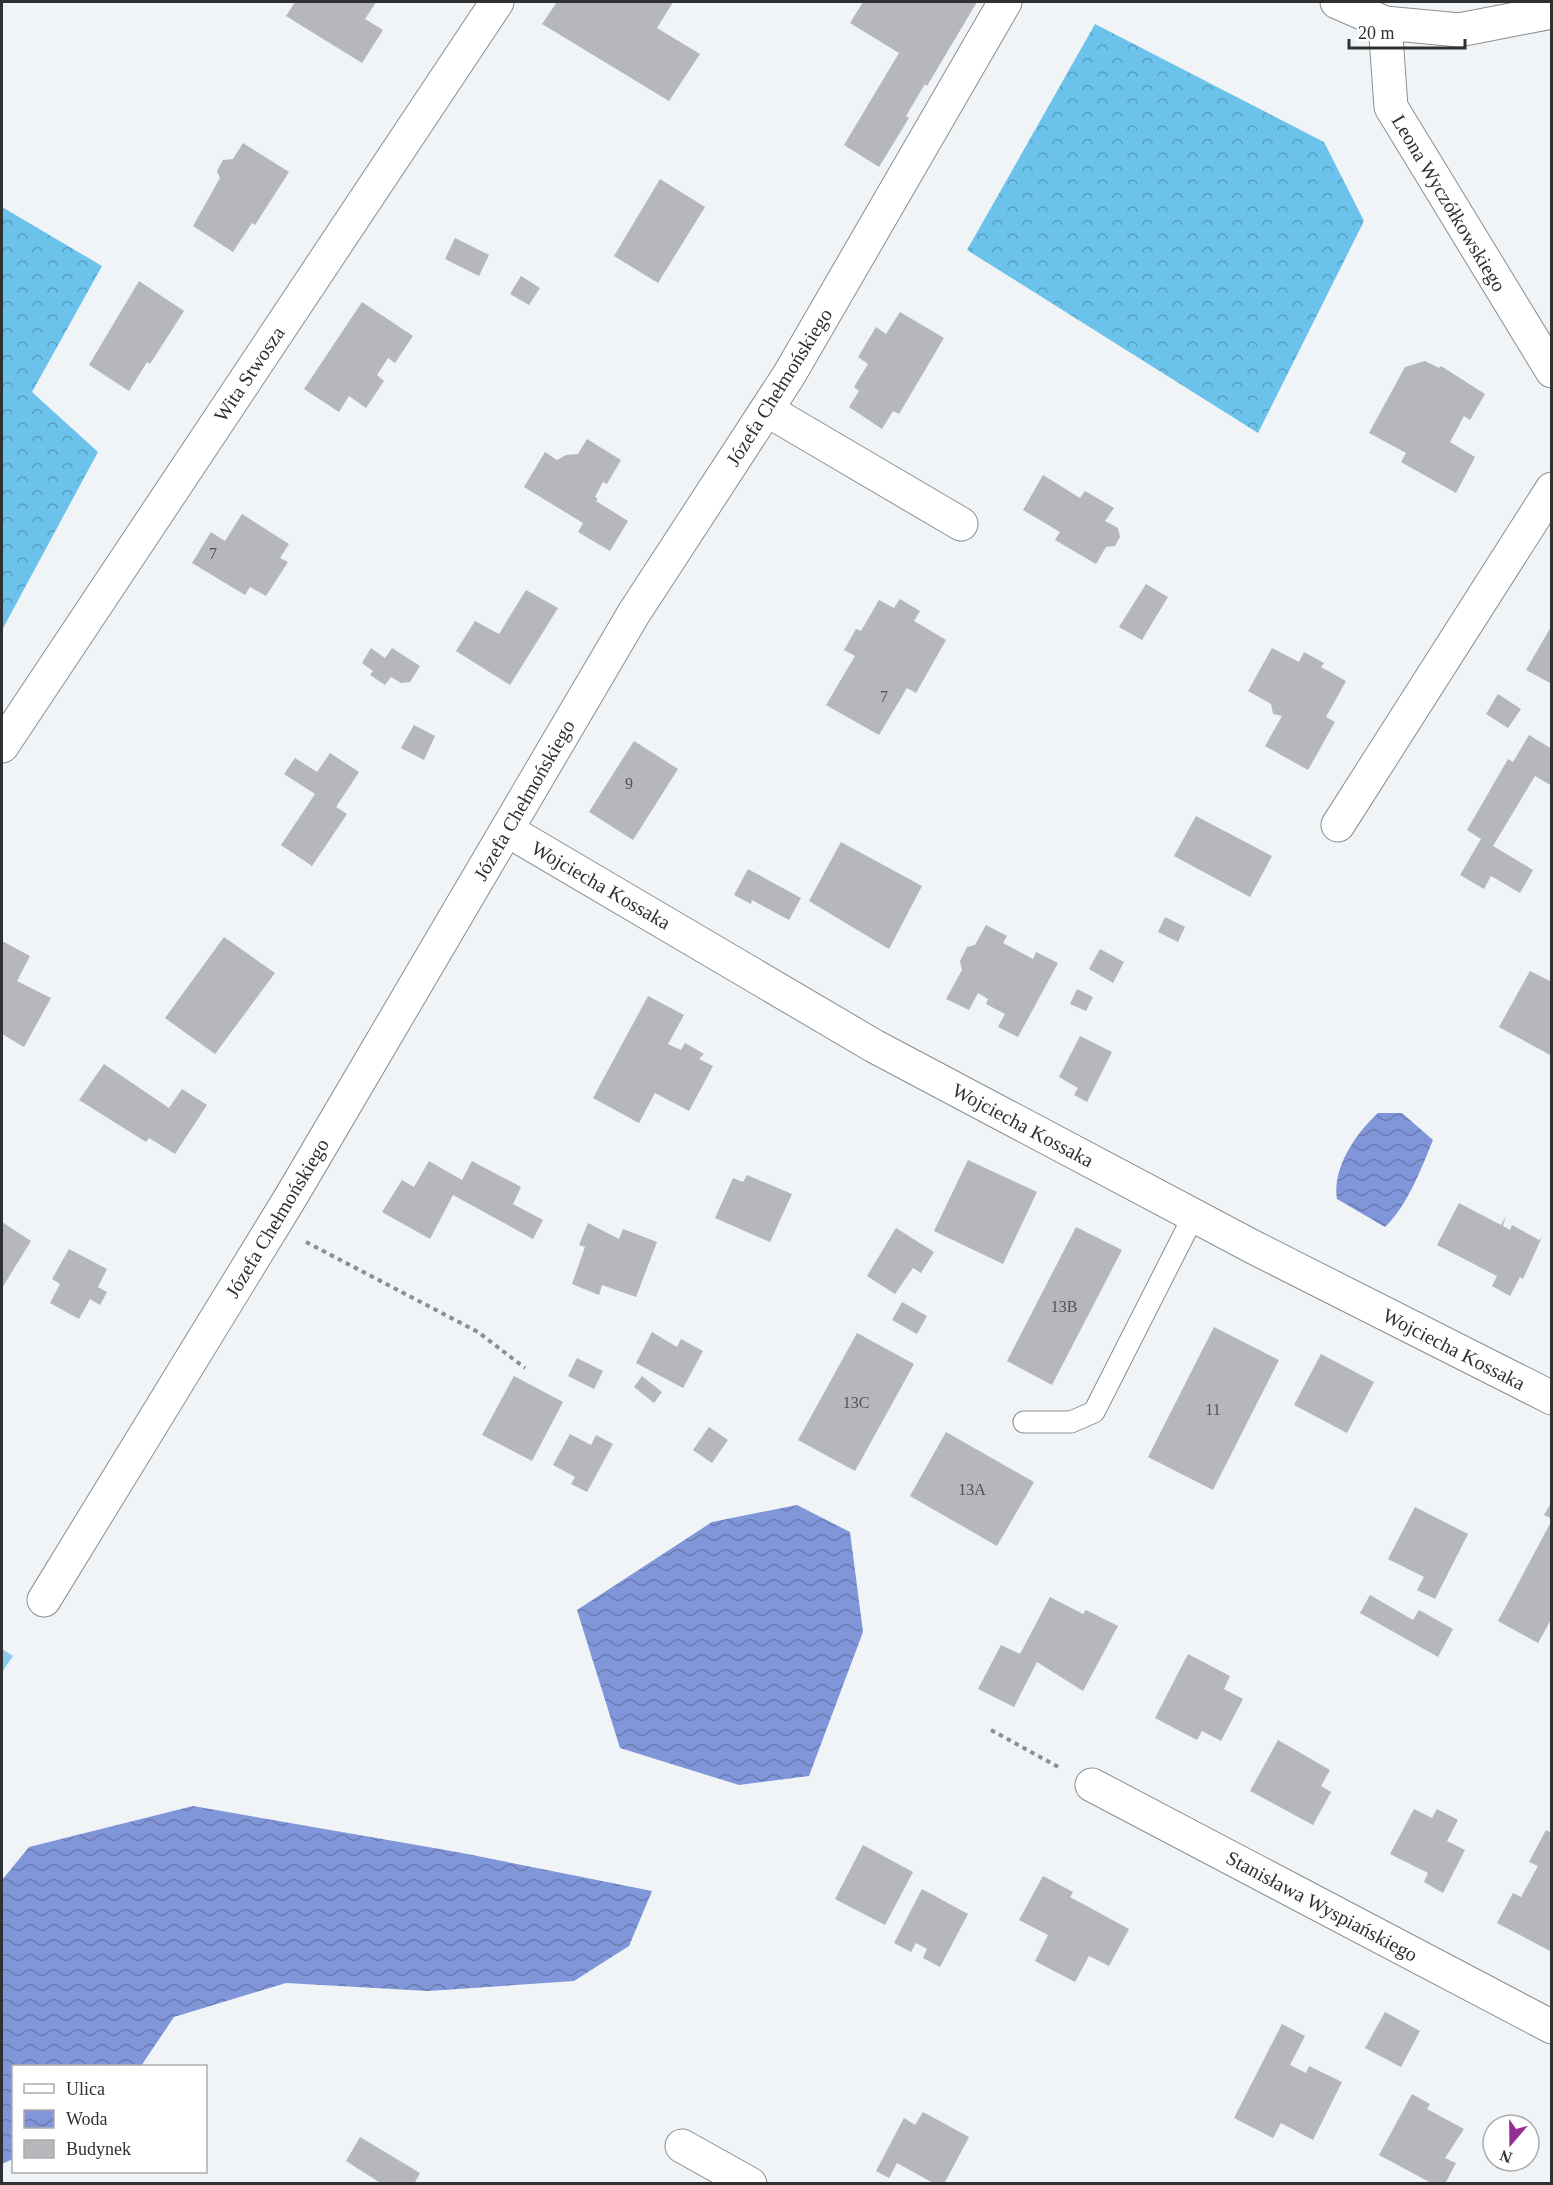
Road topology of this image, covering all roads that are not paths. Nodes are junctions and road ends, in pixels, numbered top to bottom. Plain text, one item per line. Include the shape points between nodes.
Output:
1 (496, 2) edge
2 (1005, 2) edge
3 (1337, 2) edge
4 (1551, 12) edge
5 (1385, 23) junction
6 (1551, 371) edge
7 (767, 410) junction
8 (1551, 489) edge
9 (961, 525) dead end
10 (2, 746) edge
11 (1338, 825) dead end
12 (507, 830) junction
13 (1194, 1215) junction
14 (1551, 1398) edge
15 (1024, 1422) dead end
16 (44, 1600) dead end
17 (1092, 1785) road end
18 (1551, 2027) edge
19 (682, 2146) dead end
20 (750, 2184) edge

1 - 10 street, Wita Stwosza
2 - 7 street, Józefa Chełmońskiego
3 - 5 street
4 - 5 street via 1459,30
5 - 6 street, Leona Wyczółkowskiego via 1390,107
7 - 9 street
7 - 12 street, Józefa Chełmońskiego via 633,613
8 - 11 street
12 - 13 street, Wojciecha Kossaka via 874,1046
12 - 16 street, Józefa Chełmońskiego via 273,1225
13 - 14 street, Wojciecha Kossaka
13 - 15 lane via 1094,1412 1071,1422
17 - 18 street, Stanisława Wyspiańskiego
19 - 20 street

